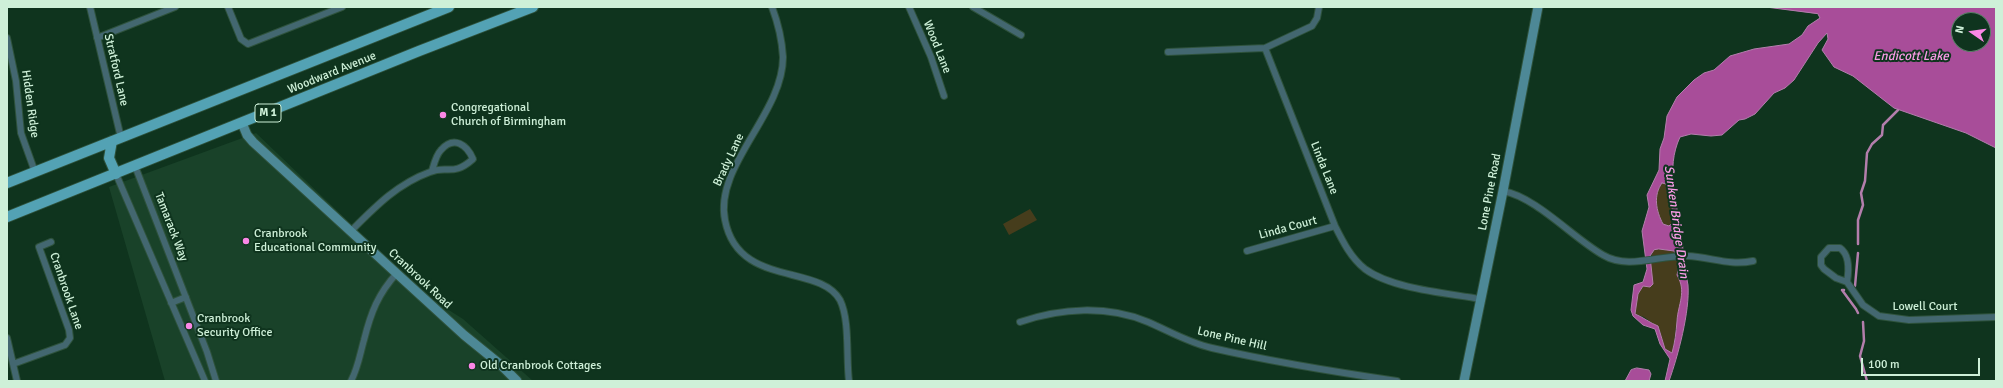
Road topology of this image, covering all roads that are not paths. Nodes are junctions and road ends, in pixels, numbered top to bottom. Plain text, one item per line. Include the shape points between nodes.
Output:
1 (90, 7) edge
2 (175, 7) edge
3 (228, 7) edge
4 (342, 7) edge
5 (449, 7) edge
6 (533, 7) edge
7 (772, 7) edge
8 (909, 7) edge
9 (973, 7) edge
10 (1319, 7) edge
11 (1538, 7) edge
12 (511, 12) edge
13 (1022, 35) dead end
14 (7, 38) edge
15 (97, 38) junction
16 (1265, 48) junction
17 (1168, 52) dead end
18 (944, 96) dead end
19 (242, 123) junction
20 (116, 140) junction
21 (135, 166) junction
22 (432, 171) junction
23 (35, 172) junction
24 (116, 174) junction
25 (7, 184) edge
26 (1503, 191) junction
27 (7, 217) edge
28 (1336, 226) junction
29 (351, 231) junction
30 (50, 242) dead end
31 (1247, 251) dead end
32 (1753, 261) dead end
33 (397, 273) junction
34 (1846, 282) junction
35 (186, 297) junction
36 (1480, 299) junction
37 (171, 303) junction
38 (1996, 317) edge
39 (1020, 322) dead end
40 (7, 338) edge
41 (207, 352) junction
42 (193, 354) junction
43 (13, 364) junction
44 (17, 381) edge
45 (205, 381) edge
46 (216, 381) edge
47 (351, 381) edge
48 (517, 381) edge
49 (849, 381) edge
50 (1397, 381) edge
51 (1464, 381) edge

1 - 15 street, Stratford Lane
2 - 15 street
3 - 4 street via 241,39 248,44
5 - 20 main road, Woodward Avenue
6 - 12 main road, Woodward Avenue / M 1
7 - 49 street, Brady Lane via 782,50 780,75 766,112 727,185 723,210 725,220 731,239 740,251 754,262 774,271 816,283 837,296 843,310
8 - 18 street, Wood Lane via 931,57
9 - 13 street
10 - 16 street via 1312,26
11 - 26 street, Lone Pine Road
12 - 19 main road, Woodward Avenue / M 1
14 - 23 street, Hidden Ridge via 16,81 21,133
15 - 20 street, Stratford Lane
16 - 17 street
16 - 28 street, Linda Lane
19 - 21 main road, Woodward Avenue / M 1
19 - 29 street, Cranbrook Road via 253,142
20 - 23 main road, Woodward Avenue
20 - 24 main road via 109,158
21 - 24 main road, Woodward Avenue / M 1
21 - 35 street, Tamarack Way
22 - 22 street via 457,169 473,159 466,147 452,144 441,150
22 - 29 street via 393,191
23 - 25 main road, Woodward Avenue
24 - 27 main road, Woodward Avenue / M 1
24 - 37 street
26 - 32 street via 1518,195 1582,242 1620,261 1686,256 1738,264
26 - 36 street, Lone Pine Road
28 - 31 street, Linda Court
28 - 36 street, Linda Lane via 1356,260 1378,276 1391,282
29 - 33 street, Cranbrook Road
30 - 43 street, Cranbrook Lane via 39,247 70,330 70,338 62,346
33 - 47 street via 381,292 375,305
33 - 48 street, Cranbrook Road
34 - 34 street, Lowell Court via 1829,273 1821,265 1822,257 1829,248 1840,248 1845,254 1848,264
34 - 38 street, Lowell Court via 1868,310 1889,318 1919,320
35 - 37 street
35 - 41 street, Tamarack Way
36 - 51 street, Lone Pine Road
37 - 42 street
39 - 50 street, Lone Pine Hill via 1060,311 1083,310 1120,314 1145,321 1195,344
40 - 43 street
41 - 42 street
41 - 46 street, Tamarack Way
42 - 45 street
43 - 44 street

